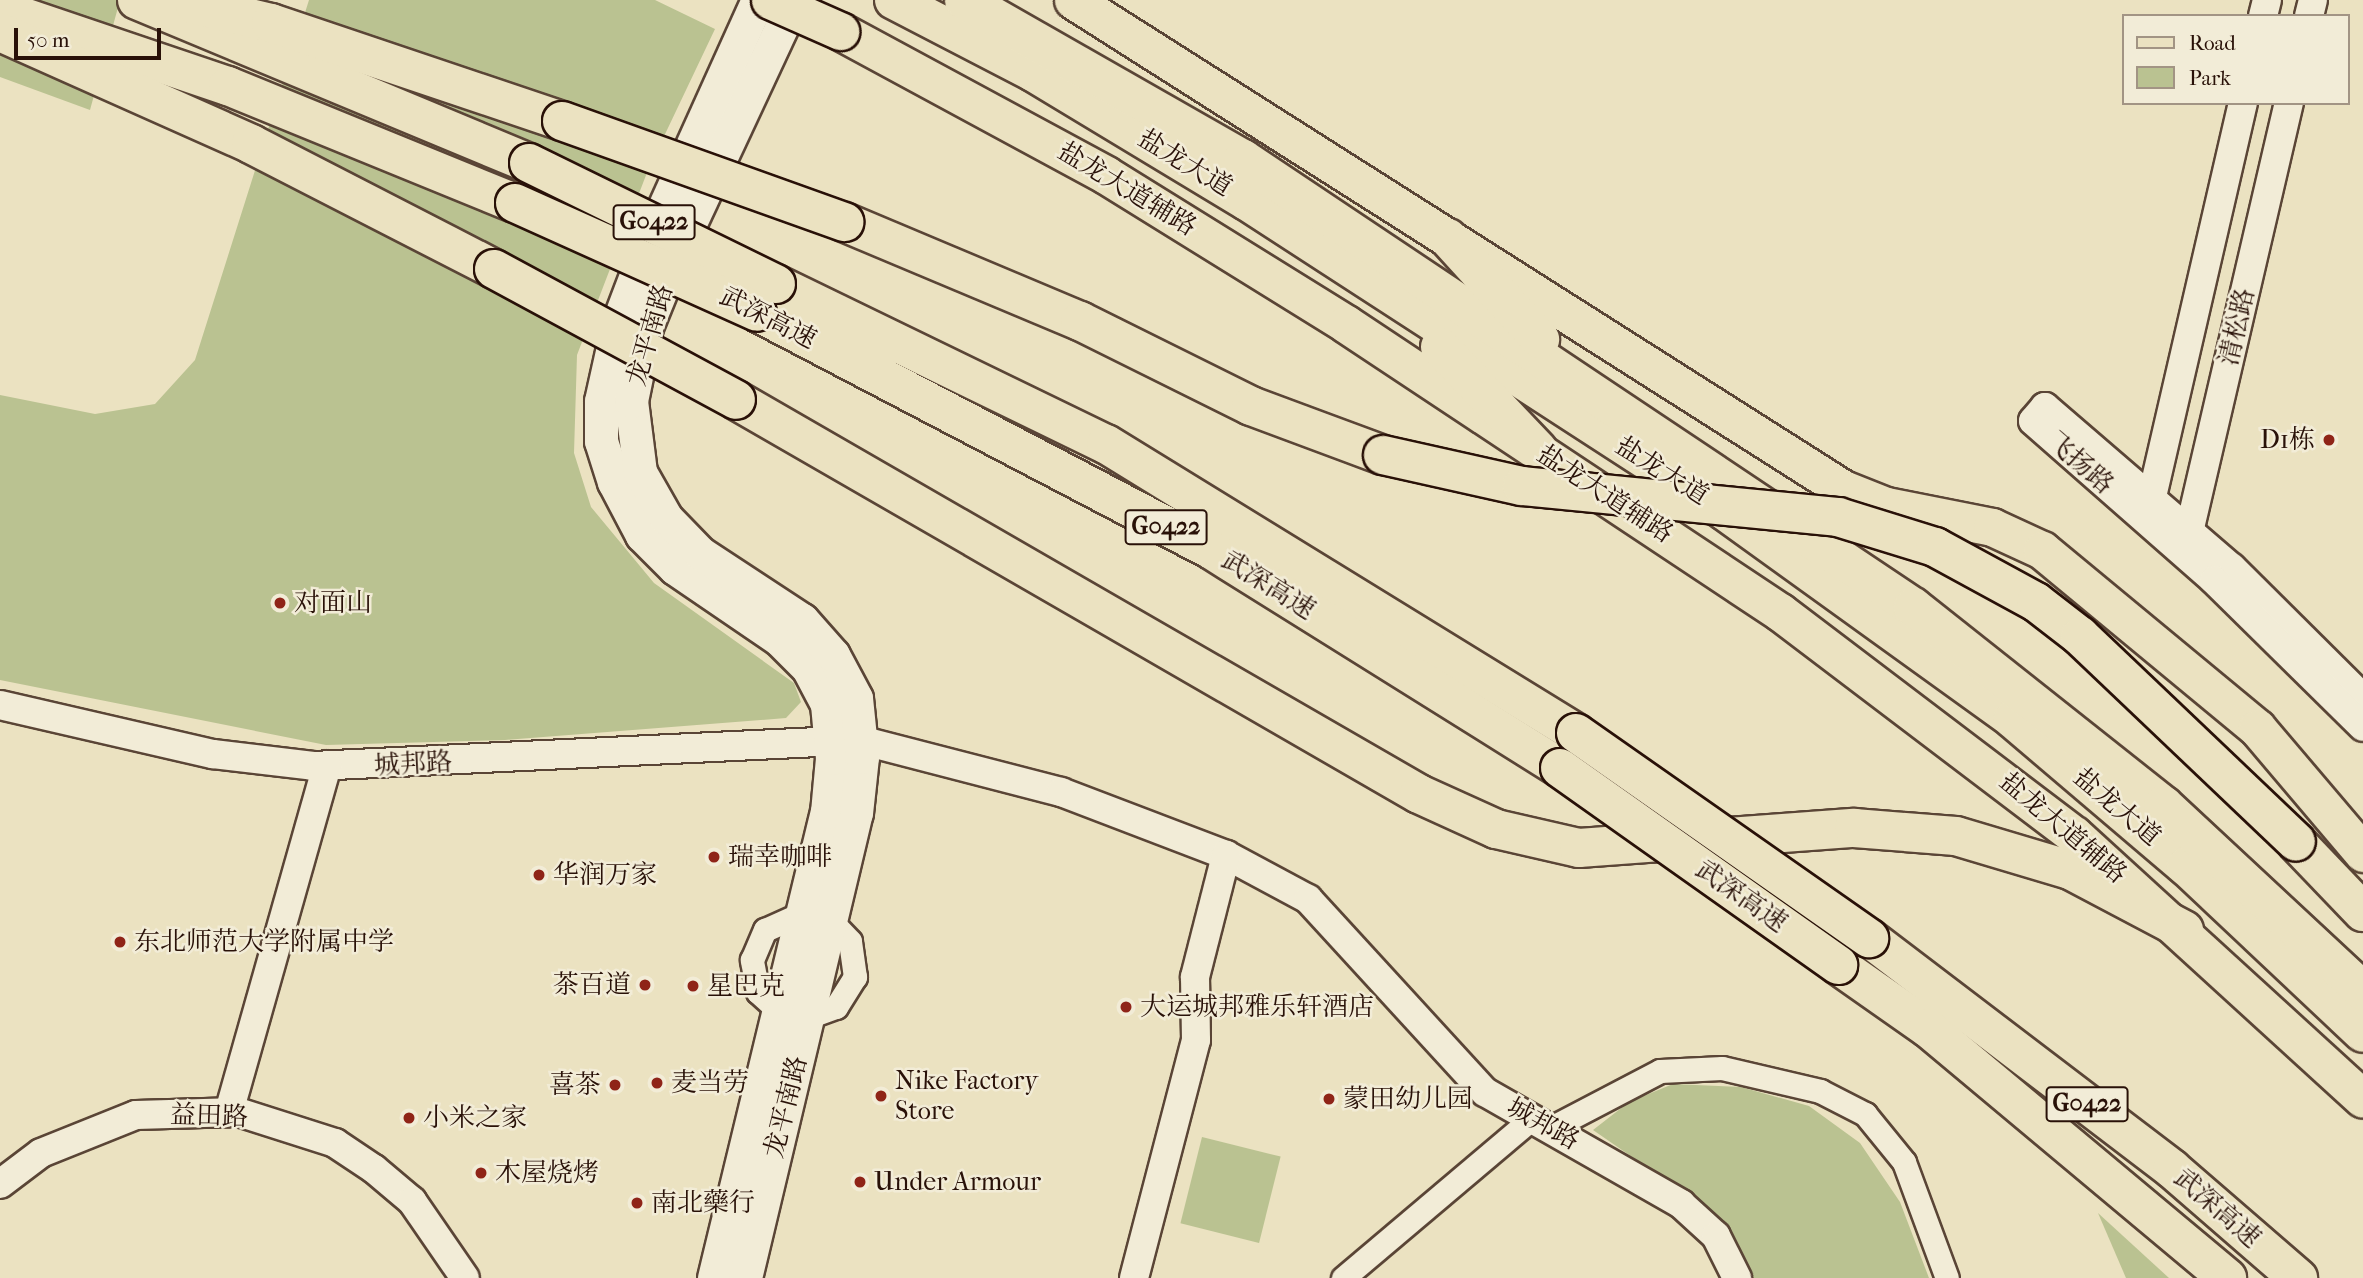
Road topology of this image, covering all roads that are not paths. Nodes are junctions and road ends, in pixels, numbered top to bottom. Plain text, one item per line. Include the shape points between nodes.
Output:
1 (138, 0) edge
2 (172, 0) edge
3 (758, 0) edge
4 (770, 0) edge
5 (794, 0) edge
6 (894, 0) edge
7 (964, 0) edge
8 (1073, 0) edge
9 (0, 9) edge
10 (0, 33) edge
11 (2243, 105) edge
12 (2289, 105) edge
13 (1448, 238) junction
14 (766, 298) junction
15 (1393, 298) junction
16 (1581, 384) junction
17 (1538, 450) junction
18 (2149, 510) joint
19 (2183, 539) junction
20 (2363, 698) edge
21 (0, 705) edge
22 (2363, 727) edge
23 (846, 740) junction
24 (327, 766) junction
25 (2363, 853) edge
26 (1226, 855) junction
27 (2363, 912) edge
28 (817, 917) junction
29 (2183, 930) junction
30 (2363, 991) edge
31 (793, 1014) junction
32 (2363, 1033) edge
33 (2363, 1099) edge
34 (229, 1112) junction
35 (1542, 1123) junction
36 (0, 1184) edge
37 (465, 1278) edge
38 (715, 1278) edge
39 (745, 1278) edge
40 (1134, 1278) edge
41 (1343, 1278) edge
42 (1737, 1278) edge
43 (1947, 1278) edge
44 (2228, 1278) edge
45 (2298, 1278) edge

1 - 14 highway, 武深高速 / G0422, bridge via 529,163
2 - 27 highway, bridge via 362,53 844,222 1080,321 1251,406 1383,455 1522,486 1838,517 1935,547 2026,595 2080,636 2297,842
3 - 23 main road, 龙平南路 via 619,320 607,360 601,441 642,535 808,668
4 - 17 main road, 盐龙大道辅路, bridge via 840,30 1106,175
5 - 23 main road, 龙平南路 via 646,327 631,401 633,439 640,472 666,518 700,553 802,620 834,655 856,698
6 - 15 highway, 盐龙大道 via 1120,123
7 - 16 highway, 盐龙大道 via 1160,107
8 - 13 main road
9 - 14 highway, 武深高速 / G0422, bridge via 228,86 515,203
10 - 29 highway, bridge via 319,179 494,269 736,400 1407,787 1496,829 1579,848 1854,828 1956,836 2070,870
11 - 18 street, 清松路
12 - 19 street, 清松路
13 - 16 highway
13 - 25 main road via 1843,489 1886,506 1992,527 2053,557 2257,728
14 - 44 highway, 武深高速 / G0422, bridge via 1210,549 1560,768 1928,1028
14 - 45 highway, 武深高速 / G0422, bridge via 1106,444 1576,733 1869,938 2172,1168
15 - 17 highway
15 - 32 highway, 盐龙大道 via 1726,510 1934,660 2186,866
16 - 30 highway, 盐龙大道 via 1822,543 1999,671 2163,805
17 - 29 main road, 盐龙大道辅路 via 1914,708
18 - 19 street, 飞扬路
19 - 20 street, 飞扬路
19 - 22 street, 飞扬路
21 - 24 street, 城邦路 via 213,754
23 - 24 street, 城邦路
23 - 26 street, 城邦路 via 1061,792
23 - 28 main road, 龙平南路 via 842,813
24 - 34 street
26 - 35 street, 城邦路 via 1308,899 1442,1052 1485,1091
26 - 40 street via 1195,977 1196,1040
28 - 31 main road, 龙平南路
28 - 31 street via 850,941 855,976 836,1007
29 - 33 main road, 盐龙大道辅路
31 - 38 main road, 龙平南路
31 - 39 main road, 龙平南路
34 - 36 street, 益田路 via 136,1115 41,1153
34 - 37 street, 益田路 via 335,1143 412,1201
35 - 41 street
35 - 42 street, 城邦路 via 1699,1218 1716,1236
35 - 43 street via 1660,1072 1722,1068 1820,1091 1865,1114 1904,1162

